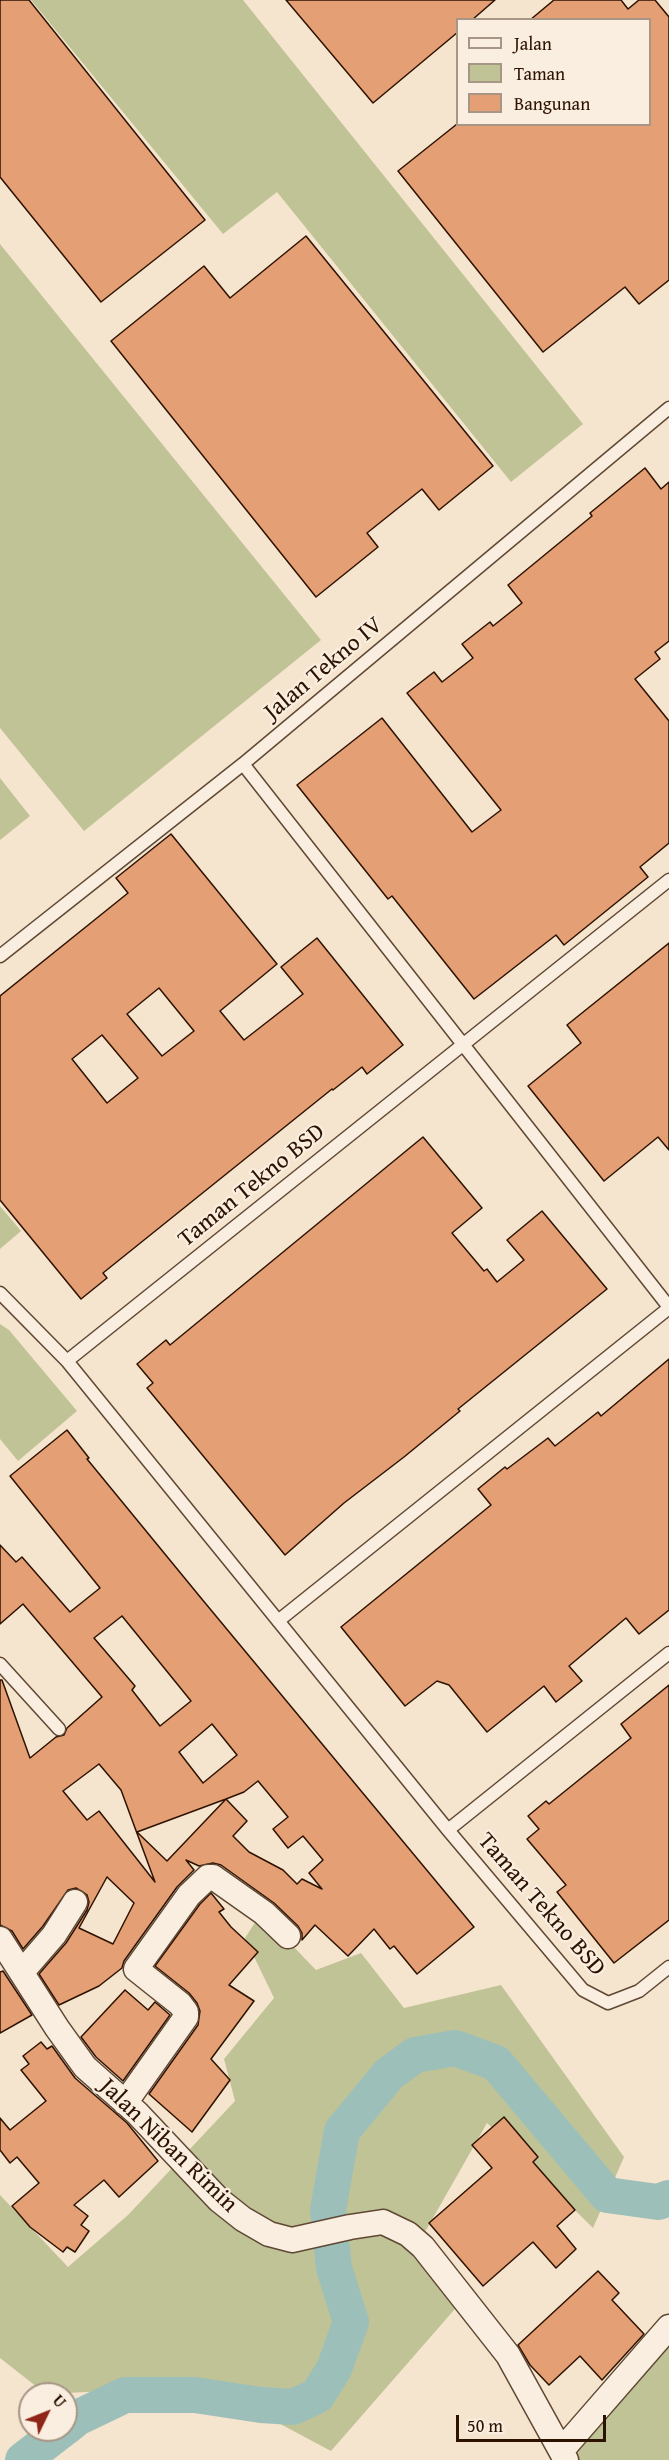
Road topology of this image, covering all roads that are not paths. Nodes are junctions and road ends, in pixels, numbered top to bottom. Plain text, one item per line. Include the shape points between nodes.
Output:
1 (669, 408) edge
2 (243, 764) junction
3 (669, 880) edge
4 (0, 956) edge
5 (463, 1044) junction
6 (0, 1293) edge
7 (669, 1308) edge
8 (67, 1361) junction
9 (278, 1621) junction
10 (669, 1653) edge
11 (0, 1664) edge
12 (59, 1729) dead end
13 (448, 1830) junction
14 (75, 1902) dead end
15 (288, 1936) dead end
16 (0, 1939) edge
17 (669, 1967) edge
18 (22, 1972) junction
19 (125, 2103) junction
20 (669, 2327) edge
21 (563, 2456) edge

1 - 2 lane, Jalan Tekno IV
2 - 4 lane, Jalan Tekno IV
2 - 5 lane
3 - 5 lane, Taman Tekno BSD
5 - 7 lane
5 - 8 lane, Taman Tekno BSD
6 - 8 lane, Taman Tekno BSD
7 - 9 lane
8 - 9 lane, Taman Tekno BSD
9 - 13 lane, Taman Tekno BSD
10 - 13 lane, Taman Tekno BSD
11 - 12 lane
13 - 17 lane, Taman Tekno BSD via 583,1990 608,2003 639,1991
14 - 18 street via 54,1935
15 - 19 street via 264,1913 212,1876 189,1895 136,1969 180,2004 186,2017
16 - 18 street, Jalan Niban Rimin
18 - 19 street, Jalan Niban Rimin via 78,2058
19 - 21 street, Jalan Niban Rimin via 219,2200 260,2230 300,2240 383,2222 408,2234 423,2247 508,2355
20 - 21 street

